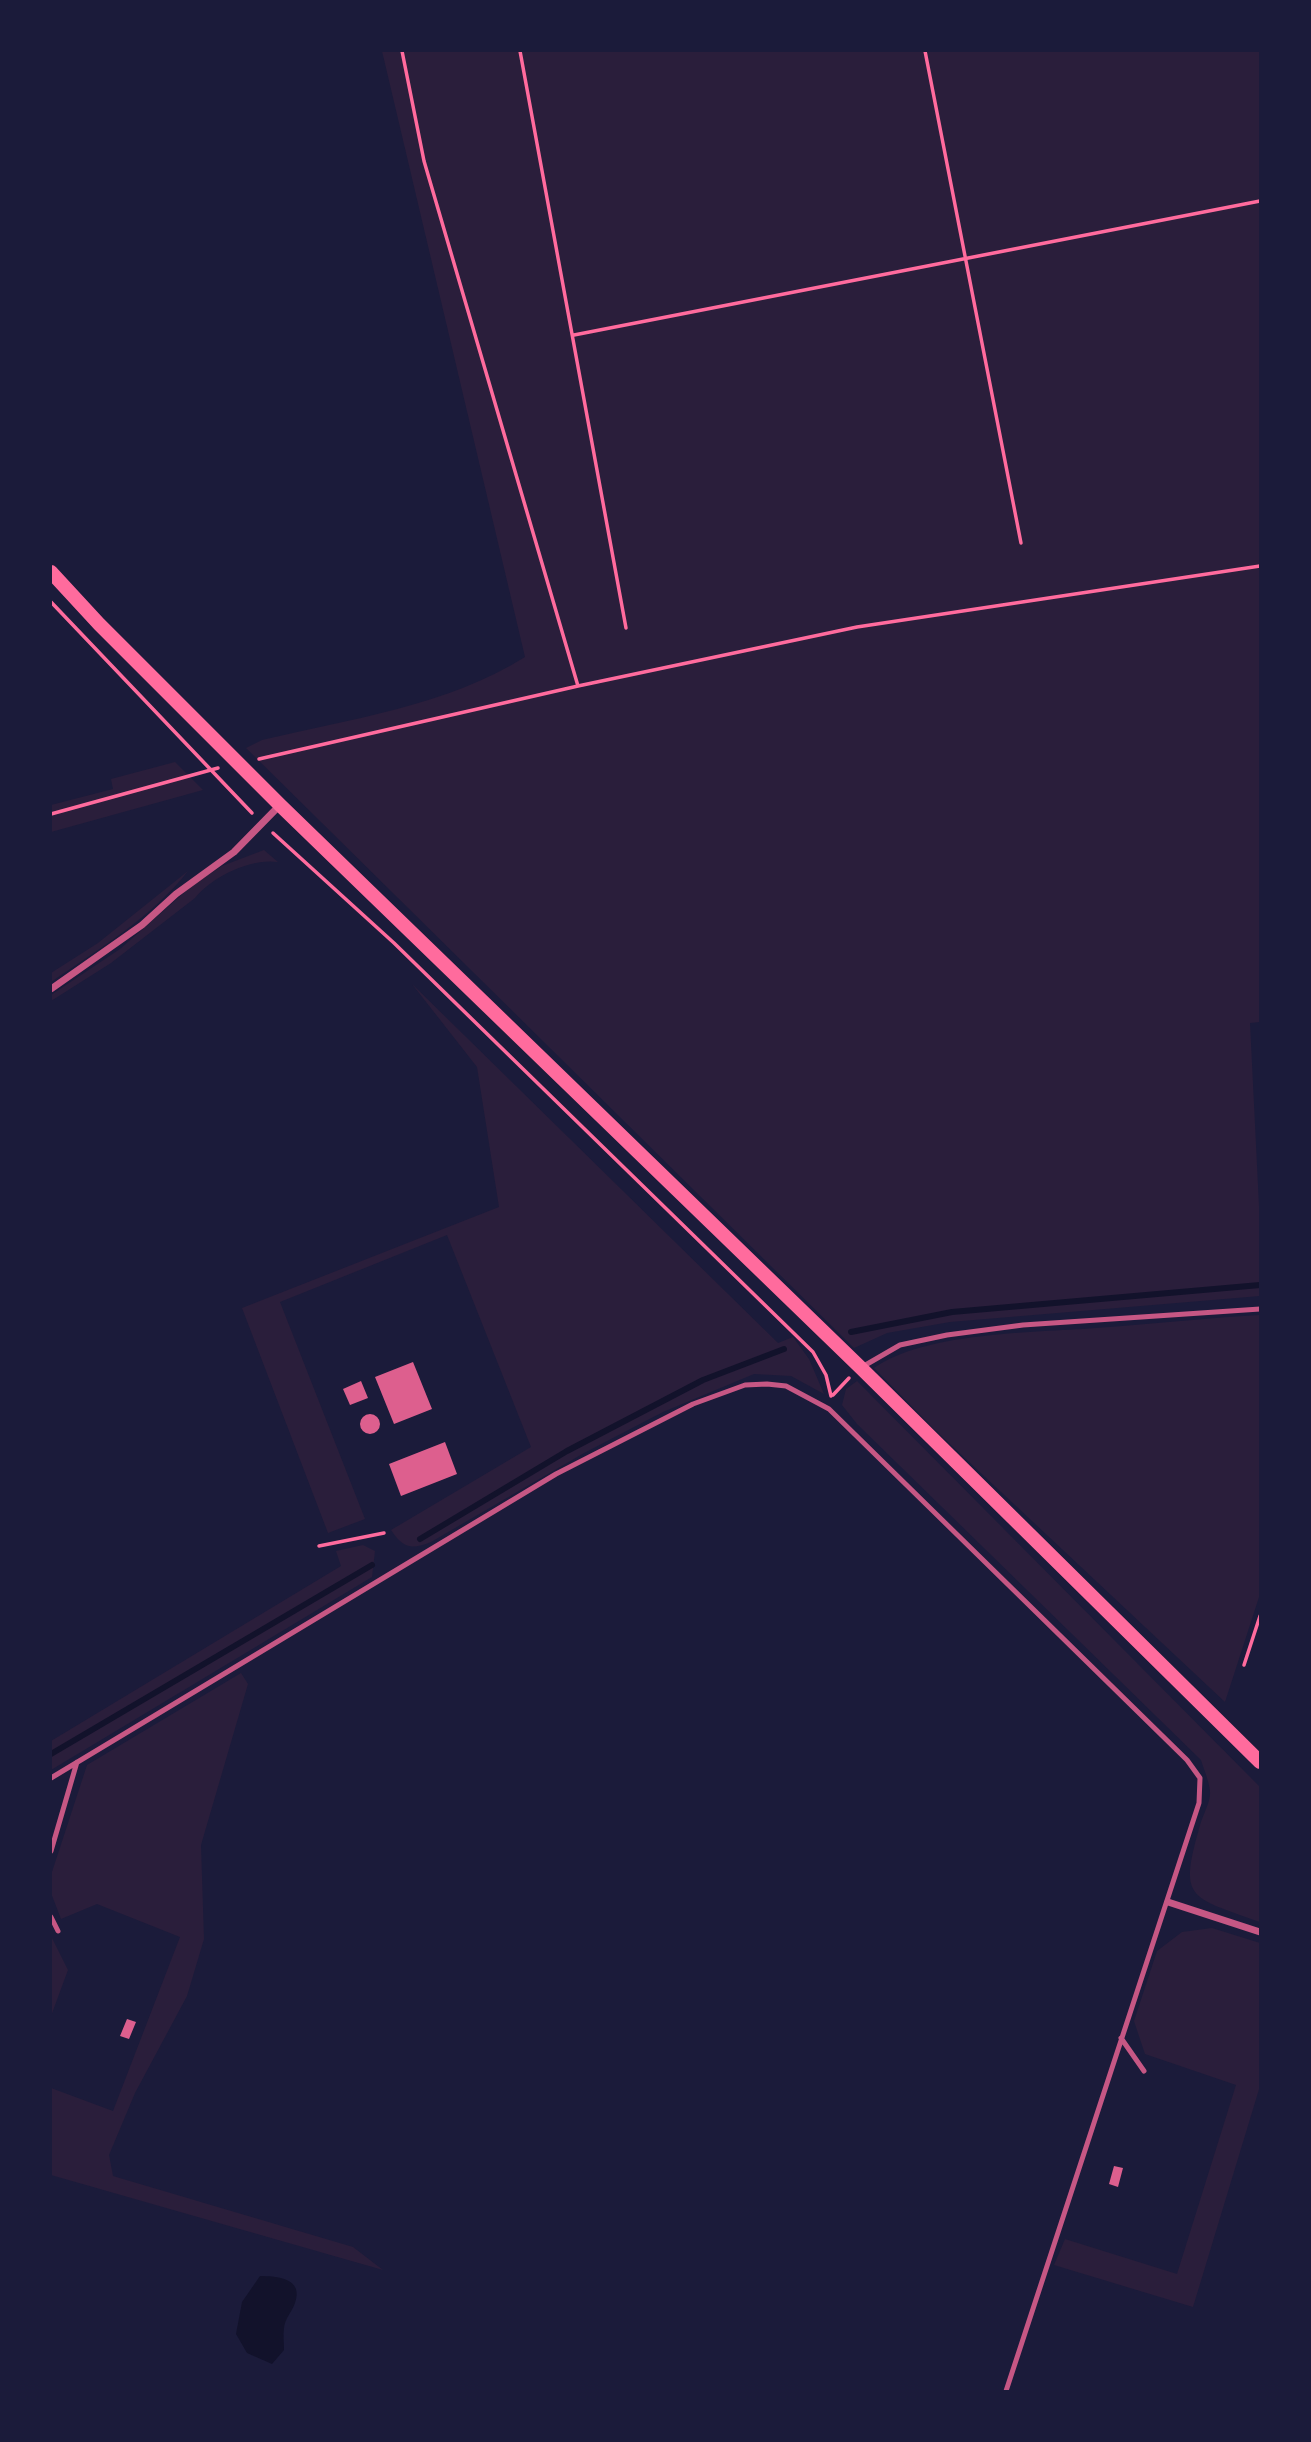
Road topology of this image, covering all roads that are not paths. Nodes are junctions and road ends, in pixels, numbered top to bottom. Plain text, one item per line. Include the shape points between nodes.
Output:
1 (51, 572) edge
2 (279, 805) junction
3 (51, 989) edge
4 (1260, 1308) edge
5 (861, 1368) junction
6 (77, 1762) junction
7 (1260, 1762) edge
8 (51, 1778) edge
9 (51, 1851) edge
10 (1168, 1902) junction
11 (51, 1917) edge
12 (58, 1931) dead end
13 (1260, 1933) edge
14 (1121, 2038) junction
15 (1144, 2071) dead end
16 (1006, 2391) edge

1 - 2 main road
2 - 3 street via 234,852
2 - 5 main road
4 - 5 lane via 947,1335 900,1345
5 - 7 main road
6 - 8 lane
6 - 9 lane
6 - 10 lane via 556,1474 693,1404 745,1385 786,1386 829,1409 1187,1760 1200,1778 1199,1803
10 - 13 street
10 - 14 lane
11 - 12 lane
14 - 15 lane
14 - 16 lane

